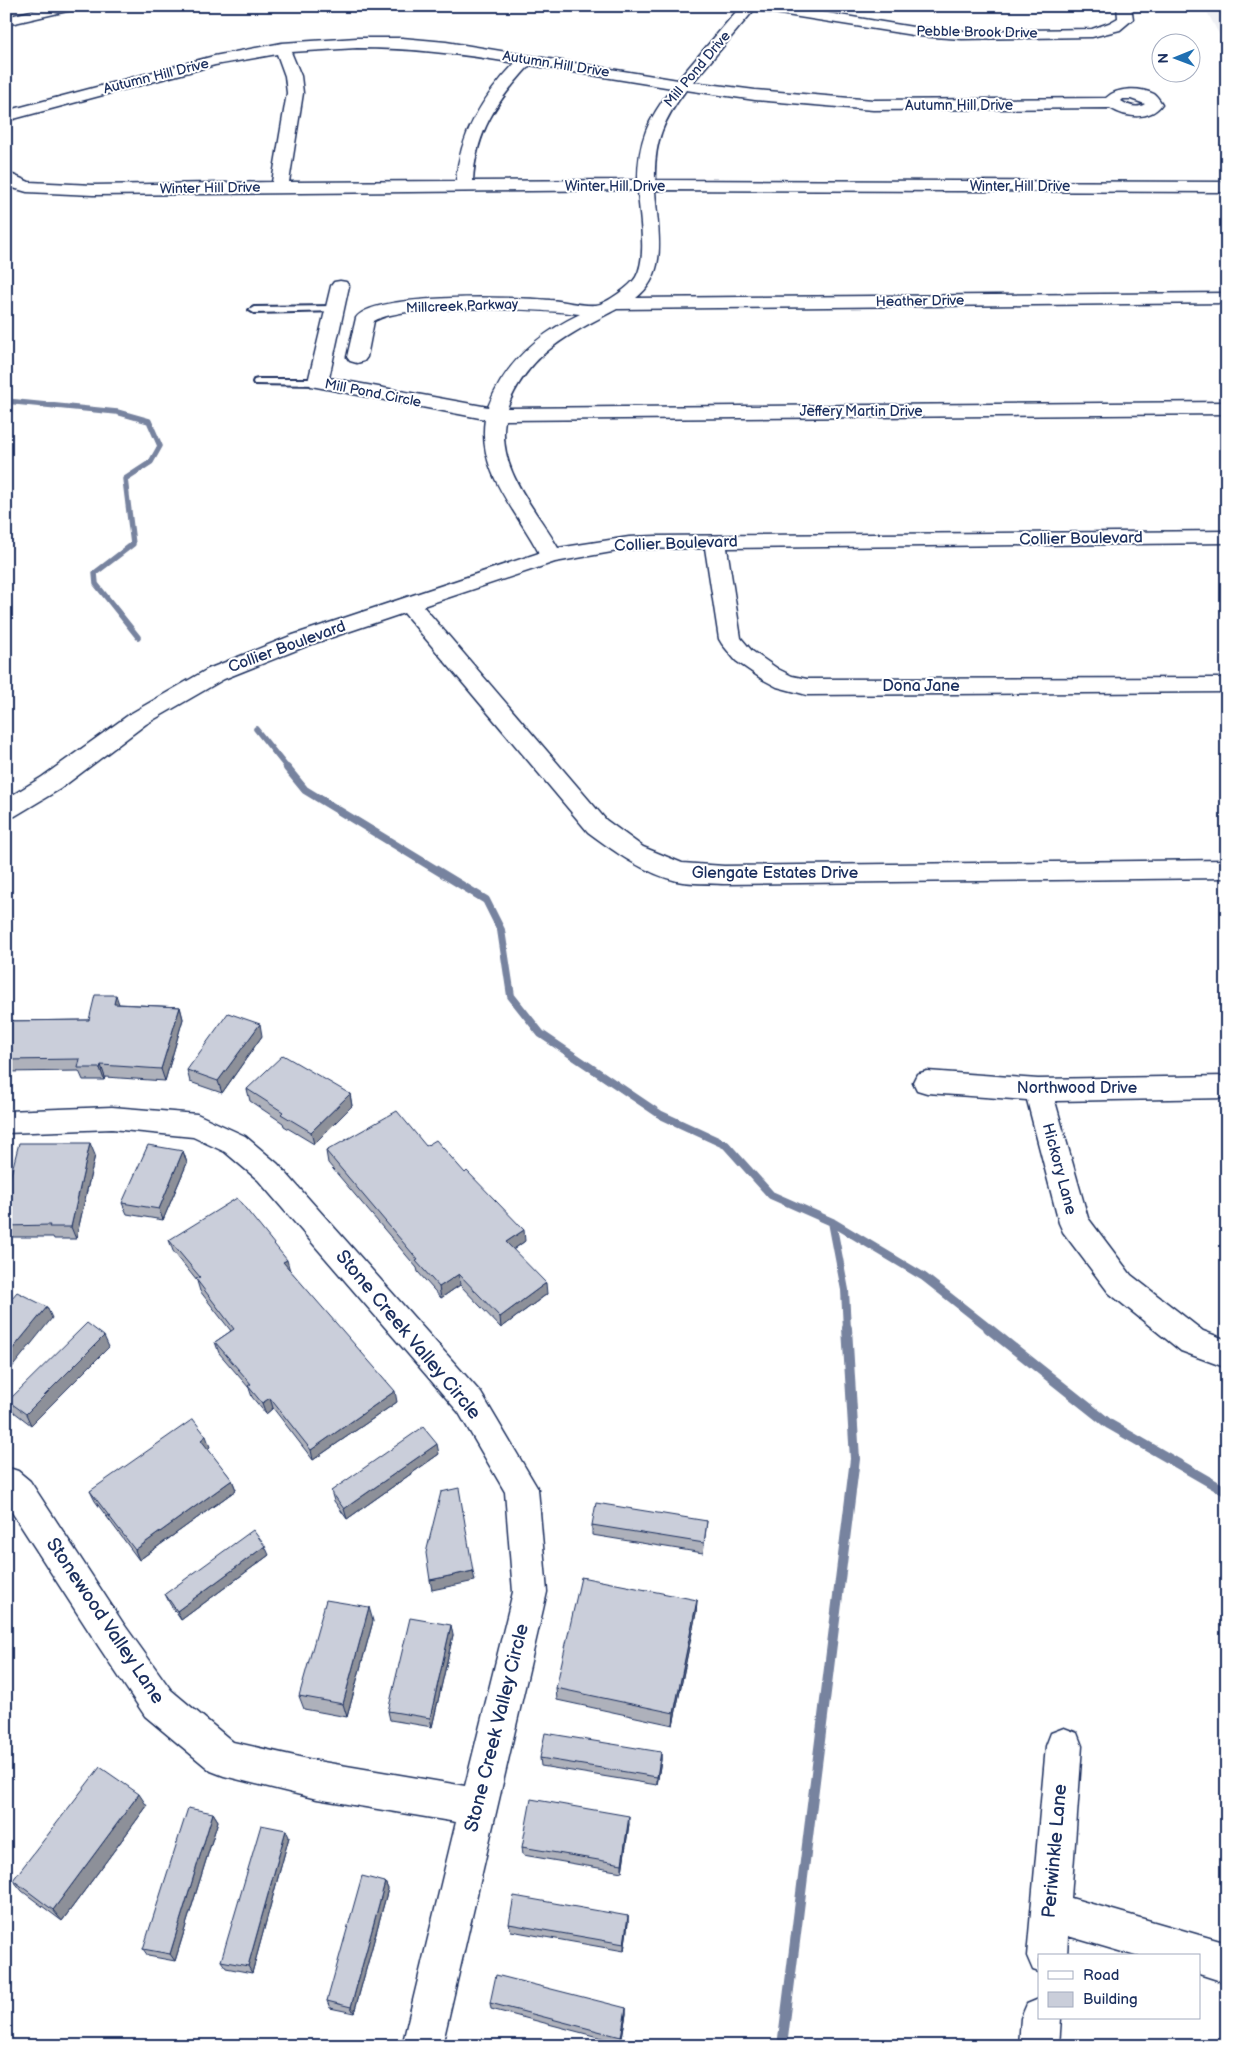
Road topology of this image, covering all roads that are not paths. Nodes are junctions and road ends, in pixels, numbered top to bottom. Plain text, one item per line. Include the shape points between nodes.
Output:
1 (71, 6) edge
2 (749, 6) edge
3 (756, 6) edge
4 (1124, 6) edge
5 (6, 21) edge
6 (282, 48) junction
7 (527, 59) junction
8 (683, 85) junction
9 (1114, 103) dead end
10 (6, 116) edge
11 (6, 177) edge
12 (464, 186) junction
13 (646, 186) junction
14 (280, 187) junction
15 (1227, 187) edge
16 (340, 286) dead end
17 (1227, 298) edge
18 (608, 307) junction
19 (335, 309) junction
20 (254, 310) dead end
21 (357, 357) dead end
22 (258, 382) dead end
23 (318, 382) junction
24 (1227, 408) edge
25 (494, 414) junction
26 (1227, 537) edge
27 (715, 542) junction
28 (551, 556) junction
29 (409, 604) junction
30 (1227, 685) edge
31 (6, 810) edge
32 (1227, 869) edge
33 (927, 1082) dead end
34 (1227, 1087) edge
35 (1038, 1090) junction
36 (6, 1122) edge
37 (1227, 1354) edge
38 (6, 1482) edge
39 (1064, 1746) dead end
40 (478, 1808) junction
41 (1050, 1911) junction
42 (1047, 1954) edge
43 (1196, 1954) edge
44 (1200, 1955) edge
45 (1227, 1963) edge
46 (1042, 2020) edge
47 (422, 2046) edge
48 (1039, 2046) edge

1 - 5 street
2 - 8 street, Mill Pond Drive
3 - 4 street, Pebble Brook Drive via 940,34 1092,33 1108,30 1126,19
6 - 7 street, Autumn Hill Drive via 357,42 402,43
6 - 10 street, Autumn Hill Drive via 149,76
6 - 14 street via 293,76 295,93
7 - 8 street, Autumn Hill Drive
7 - 12 street via 490,102 472,136 464,163
8 - 9 street, Autumn Hill Drive via 873,106
8 - 13 street, Mill Pond Drive via 662,109 648,143
11 - 14 street, Winter Hill Drive via 19,185 69,189
12 - 13 street, Winter Hill Drive
12 - 14 street, Winter Hill Drive
13 - 15 street, Winter Hill Drive
13 - 18 street, Mill Pond Drive via 650,240 648,271 637,289
16 - 19 street, Mill Pond Circle
17 - 18 street, Heather Drive
18 - 21 street, Millcreek Parkway via 499,304 379,310 368,313 365,318
18 - 25 street, Mill Pond Drive via 557,334 516,369
19 - 20 lane
19 - 23 street, Mill Pond Circle
22 - 23 lane
23 - 25 street, Mill Pond Circle
24 - 25 street, Jeffery Martin Drive
25 - 28 street, Mill Pond Drive via 497,458 502,474
26 - 27 street, Collier Boulevard
27 - 28 street, Collier Boulevard via 629,543
27 - 30 street, Dona Jane via 730,639 744,656 785,682 807,687
28 - 29 street, Collier Boulevard
29 - 31 street, Collier Boulevard via 301,640 216,674 138,719 52,783
29 - 32 street, Glengate Estates Drive via 597,826 634,854 679,872 724,875
33 - 35 street, Northwood Drive
34 - 35 street, Northwood Drive
35 - 37 street, Hickory Lane via 1074,1223 1120,1284 1192,1342
36 - 40 street, Stone Creek Valley Circle via 112,1118 197,1126 235,1144 268,1172 470,1403 521,1489 530,1592
38 - 40 street, Stonewood Valley Lane via 18,1492 158,1703 224,1758 317,1780
39 - 41 street, Periwinkle Lane
40 - 47 street, Stone Creek Valley Circle
41 - 42 street, Periwinkle Lane
41 - 43 street
44 - 45 street
46 - 48 street

